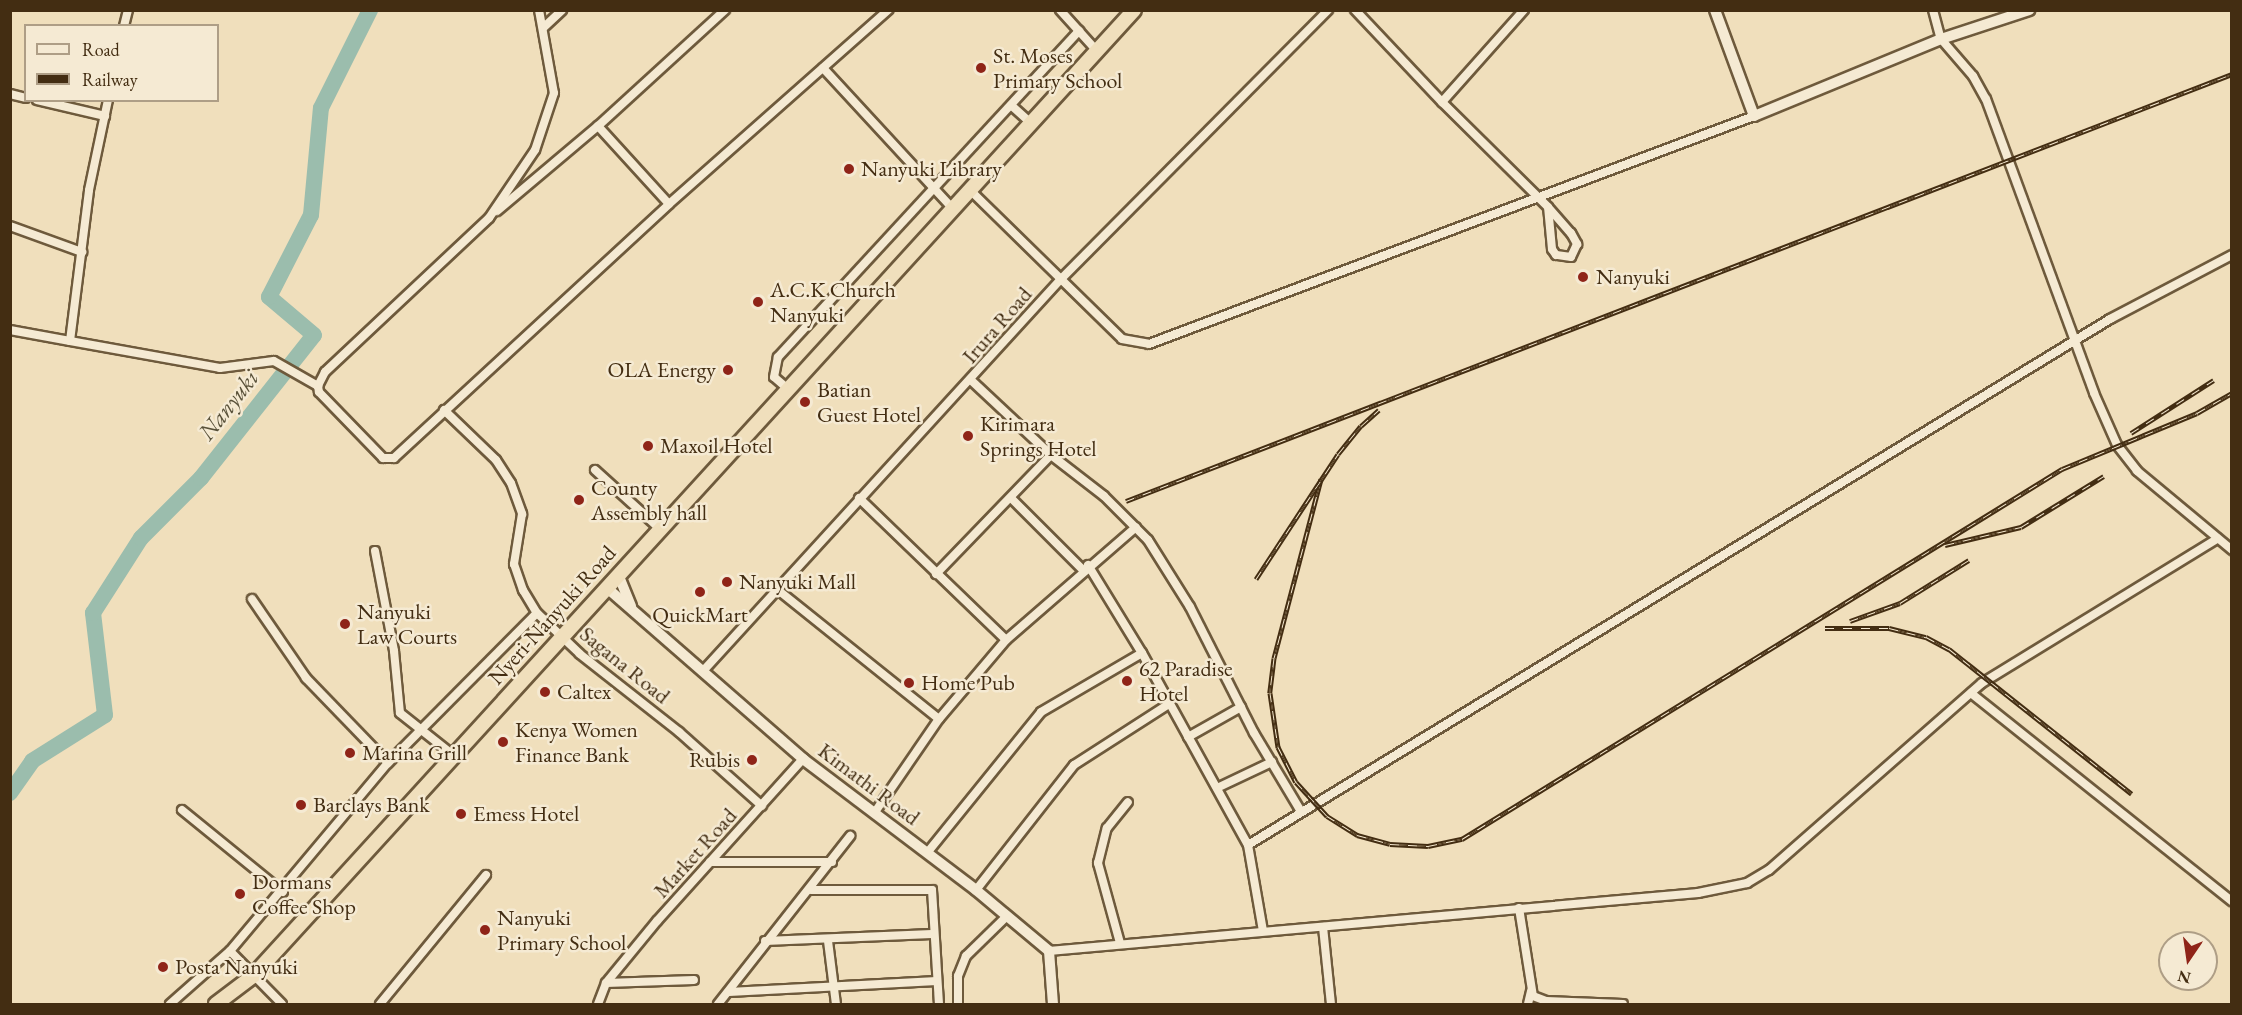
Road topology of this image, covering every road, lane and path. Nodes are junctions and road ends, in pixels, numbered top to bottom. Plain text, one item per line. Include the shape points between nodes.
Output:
1 (540, 10) edge
2 (562, 10) edge
3 (725, 10) edge
4 (888, 10) edge
5 (1060, 10) edge
6 (1134, 10) edge
7 (1328, 10) edge
8 (1356, 10) edge
9 (1524, 10) edge
10 (1715, 10) edge
11 (1933, 10) edge
12 (2029, 10) edge
13 (543, 28) junction
14 (1079, 31) junction
15 (1941, 39) junction
16 (1097, 51) junction
17 (823, 68) junction
18 (46, 102) edge
19 (108, 102) edge
20 (1442, 102) junction
21 (1012, 106) junction
22 (105, 116) junction
23 (1754, 116) junction
24 (1031, 123) junction
25 (598, 126) junction
26 (935, 189) junction
27 (971, 191) junction
28 (1536, 199) junction
29 (669, 204) junction
30 (1548, 207) junction
31 (953, 209) junction
32 (489, 218) junction
33 (10, 226) edge
34 (82, 252) junction
35 (2232, 255) edge
36 (1061, 279) junction
37 (10, 330) edge
38 (2076, 340) junction
39 (70, 341) junction
40 (972, 381) junction
41 (318, 386) junction
42 (788, 389) junction
43 (444, 410) junction
44 (1051, 455) junction
45 (595, 470) dead end
46 (859, 498) junction
47 (1011, 498) junction
48 (1136, 527) junction
49 (659, 528) junction
50 (2217, 539) junction
51 (2232, 550) edge
52 (375, 551) dead end
53 (1085, 568) junction
54 (618, 574) junction
55 (936, 574) junction
56 (606, 587) junction
57 (778, 590) junction
58 (252, 599) dead end
59 (631, 607) junction
60 (537, 613) junction
61 (561, 637) junction
62 (1006, 640) junction
63 (1142, 653) junction
64 (703, 672) junction
65 (1971, 693) junction
66 (1169, 704) junction
67 (1241, 707) junction
68 (939, 719) junction
69 (420, 732) junction
70 (1188, 737) junction
71 (453, 755) junction
72 (803, 759) junction
73 (1272, 762) junction
74 (388, 763) junction
75 (1217, 788) junction
76 (1128, 802) dead end
77 (762, 806) junction
78 (182, 810) dead end
79 (1300, 810) junction
80 (874, 812) junction
81 (850, 836) dead end
82 (1248, 845) junction
83 (927, 853) junction
84 (710, 862) junction
85 (832, 862) junction
86 (486, 875) dead end
87 (811, 890) junction
88 (976, 890) junction
89 (283, 892) junction
90 (2232, 901) edge
91 (1519, 908) junction
92 (1006, 917) junction
93 (1323, 927) junction
94 (1263, 931) junction
95 (932, 934) junction
96 (828, 941) junction
97 (765, 942) junction
98 (1120, 943) junction
99 (230, 951) junction
100 (1049, 951) junction
101 (253, 976) junction
102 (694, 980) dead end
103 (937, 981) junction
104 (606, 983) junction
105 (834, 986) junction
106 (1531, 991) junction
107 (729, 992) junction
108 (170, 1005) edge
109 (216, 1005) edge
110 (282, 1005) edge
111 (380, 1005) edge
112 (598, 1005) edge
113 (718, 1005) edge
114 (836, 1005) edge
115 (939, 1005) edge
116 (958, 1005) edge
117 (1053, 1005) edge
118 (1331, 1005) edge
119 (1528, 1005) edge
120 (1623, 1005) edge

1 - 13 street
2 - 13 street
3 - 25 street
4 - 17 street
5 - 14 street
6 - 16 highway, Nyeri-Nanyuki Road
7 - 36 street, Irura Road
8 - 20 street
9 - 20 street
10 - 23 street
11 - 15 street
12 - 15 street
13 - 32 street via 554,83 549,112 535,150
14 - 16 street
14 - 21 street
15 - 23 street
15 - 38 street via 1973,76 1986,99
16 - 24 highway, Nyeri-Nanyuki Road
17 - 26 street
17 - 29 street
18 - 22 street
19 - 22 street
20 - 28 street
21 - 24 street
21 - 26 street
22 - 34 street
23 - 28 street
24 - 27 highway, Nyeri-Nanyuki Road
25 - 29 street
25 - 32 street
26 - 31 street
26 - 42 street via 778,357 774,377
27 - 31 highway, Nyeri-Nanyuki Road
27 - 36 street
28 - 30 street
28 - 36 street via 1149,344 1122,339
29 - 43 street
30 - 30 street via 1577,244 1571,257 1562,258 1552,249
31 - 42 highway, Nyeri-Nanyuki Road
32 - 41 street via 325,372
33 - 34 street
34 - 39 street
35 - 38 street
36 - 40 street, Irura Road
37 - 39 street
38 - 50 street via 2094,393 2123,453 2137,471
38 - 79 street
39 - 41 street via 220,368 247,367 266,360 283,364
40 - 44 street
40 - 46 street, Irura Road
41 - 43 street via 319,392 382,458 394,458
42 - 49 highway, Nyeri-Nanyuki Road
43 - 60 street, Sagana Road via 496,460 511,483 522,514 514,564
44 - 47 street
44 - 48 street
45 - 49 street
46 - 55 street
46 - 57 street, Irura Road
47 - 53 street
47 - 55 street
48 - 53 street
48 - 67 street via 1190,607
49 - 54 highway, Nyeri-Nanyuki Road
50 - 51 street
50 - 65 street via 2023,655
52 - 69 street via 394,651 400,713
53 - 62 street
53 - 63 street
54 - 56 highway, Nyeri-Nanyuki Road
54 - 59 street, Kimathi Road
55 - 62 street
56 - 59 street, Kimathi Road
56 - 61 highway, Nyeri-Nanyuki Road
57 - 64 street, Irura Road
57 - 68 street
58 - 74 street via 306,678
59 - 64 street, Kimathi Road
60 - 61 street, Sagana Road
60 - 69 street
61 - 71 highway, Nyeri-Nanyuki Road
61 - 77 street, Sagana Road via 679,732
62 - 68 street
63 - 66 street
63 - 83 street via 1041,712
64 - 72 street, Kimathi Road
65 - 90 street
65 - 91 street via 1776,864 1747,883 1698,893
66 - 70 street
66 - 88 street via 1074,765
67 - 70 street
67 - 73 street
68 - 80 street
69 - 71 street
69 - 74 street
70 - 75 street
71 - 101 highway, Nyeri-Nanyuki Road
72 - 77 street, Market Road
72 - 80 street, Kimathi Road
73 - 75 street
73 - 79 street
74 - 89 street
75 - 82 street
76 - 98 street via 1107,828 1098,863
77 - 84 street, Market Road
78 - 89 street
79 - 82 street
80 - 83 street, Kimathi Road
81 - 85 street
82 - 94 street
83 - 88 street, Kimathi Road
84 - 85 street
84 - 104 street, Market Road
85 - 87 street
86 - 111 street
87 - 95 street via 930,889
87 - 97 street
88 - 92 street, Kimathi Road
89 - 99 street
91 - 93 street
91 - 106 street
92 - 100 street, Kimathi Road
92 - 116 street via 966,956 958,976
93 - 94 street
93 - 118 street
94 - 98 street
95 - 96 street
95 - 103 street
96 - 97 street
96 - 105 street
97 - 107 street
98 - 100 street
99 - 101 street
99 - 108 street
100 - 117 street
101 - 109 highway, Nyeri-Nanyuki Road
101 - 110 street
102 - 104 street
103 - 105 street
103 - 115 street
104 - 112 street, Market Road
105 - 107 street
105 - 114 street
106 - 119 street
106 - 120 street via 1546,1001
107 - 113 street

